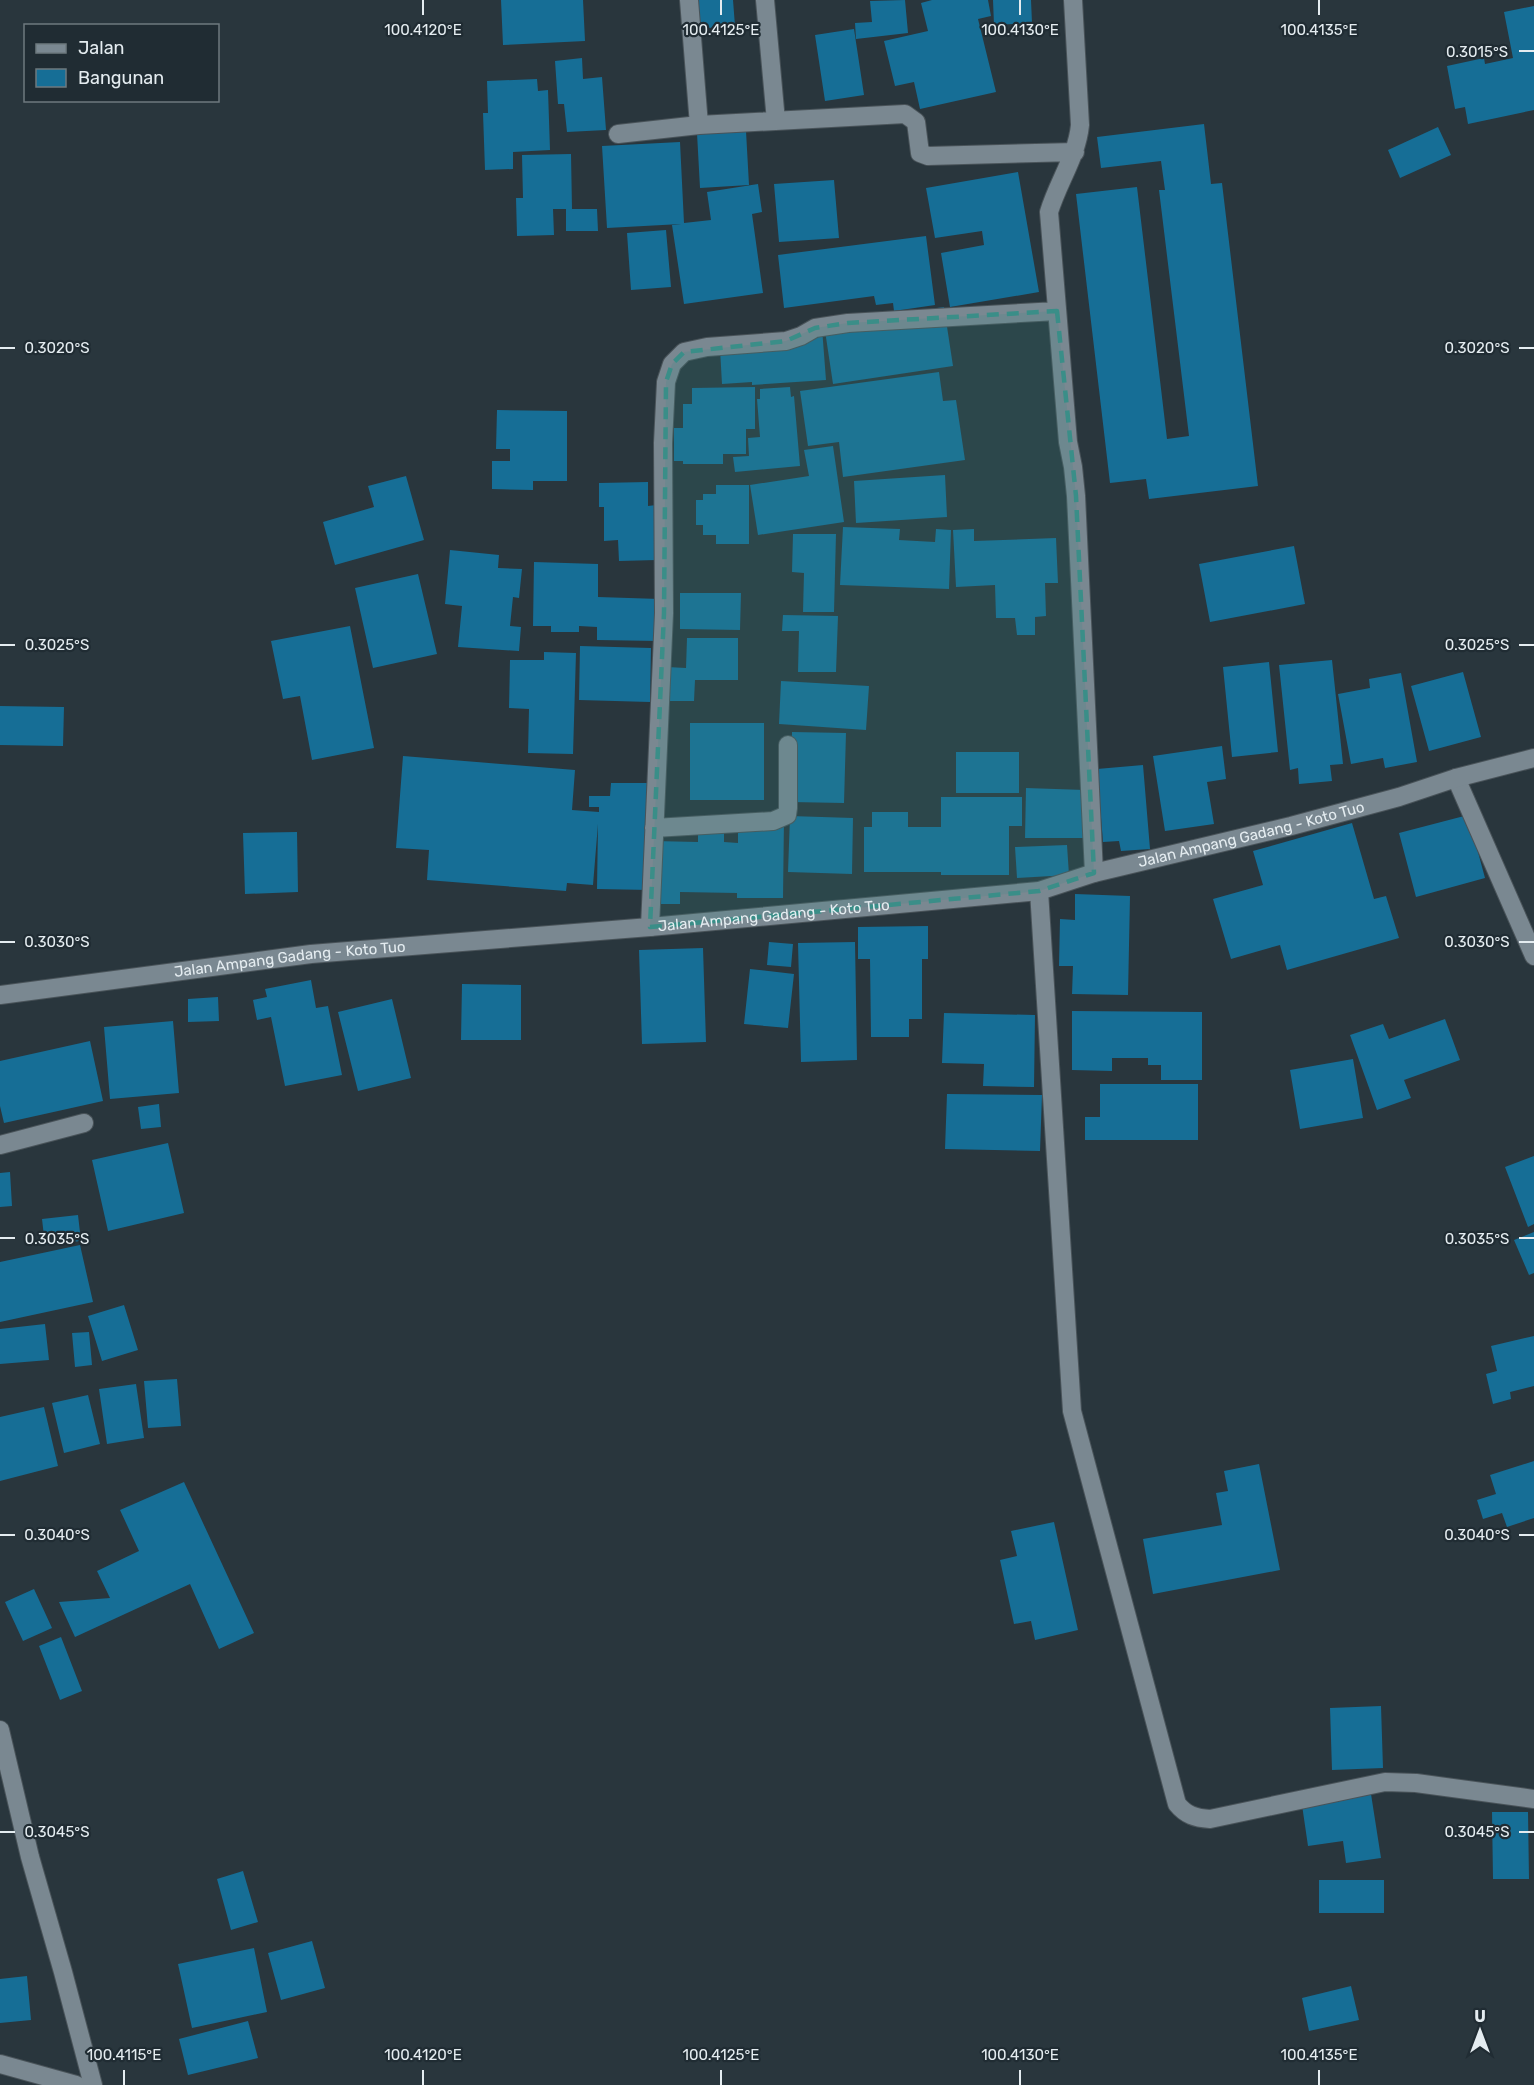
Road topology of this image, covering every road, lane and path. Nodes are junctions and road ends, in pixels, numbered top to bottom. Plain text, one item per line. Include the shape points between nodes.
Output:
1 (689, 0) edge
2 (765, 0) edge
3 (1073, 0) edge
4 (776, 121) junction
5 (699, 125) junction
6 (618, 134) dead end
7 (1075, 152) junction
8 (1057, 311) junction
9 (788, 745) dead end
10 (1534, 758) edge
11 (1456, 778) junction
12 (654, 828) junction
13 (1094, 873) junction
14 (1039, 891) junction
15 (650, 927) junction
16 (1534, 956) edge
17 (0, 995) edge
18 (84, 1123) dead end
19 (0, 1145) edge
20 (0, 1730) edge
21 (1534, 1799) edge
22 (0, 2064) edge
23 (75, 2085) edge
24 (93, 2085) edge

1 - 5 street
2 - 4 street
3 - 7 street via 1080,125
4 - 5 street
4 - 7 street via 905,114 916,122 920,153 928,156
5 - 6 street
7 - 8 street via 1049,212
8 - 12 street via 848,323 815,328 786,341 684,352 672,364 666,382 664,423 664,613
8 - 13 street via 1076,496
9 - 12 street via 787,815
10 - 11 street, Jalan Ampang Gadang - Koto Tuo
11 - 13 street, Jalan Ampang Gadang - Koto Tuo via 1291,826
11 - 16 street
12 - 15 street
13 - 14 street, Jalan Ampang Gadang - Koto Tuo
14 - 15 street, Jalan Ampang Gadang - Koto Tuo
14 - 21 street via 1072,1411 1177,1804 1196,1818 1210,1819 1385,1782
15 - 17 street, Jalan Ampang Gadang - Koto Tuo via 312,954
18 - 19 street
20 - 24 street via 30,1857
22 - 23 street

